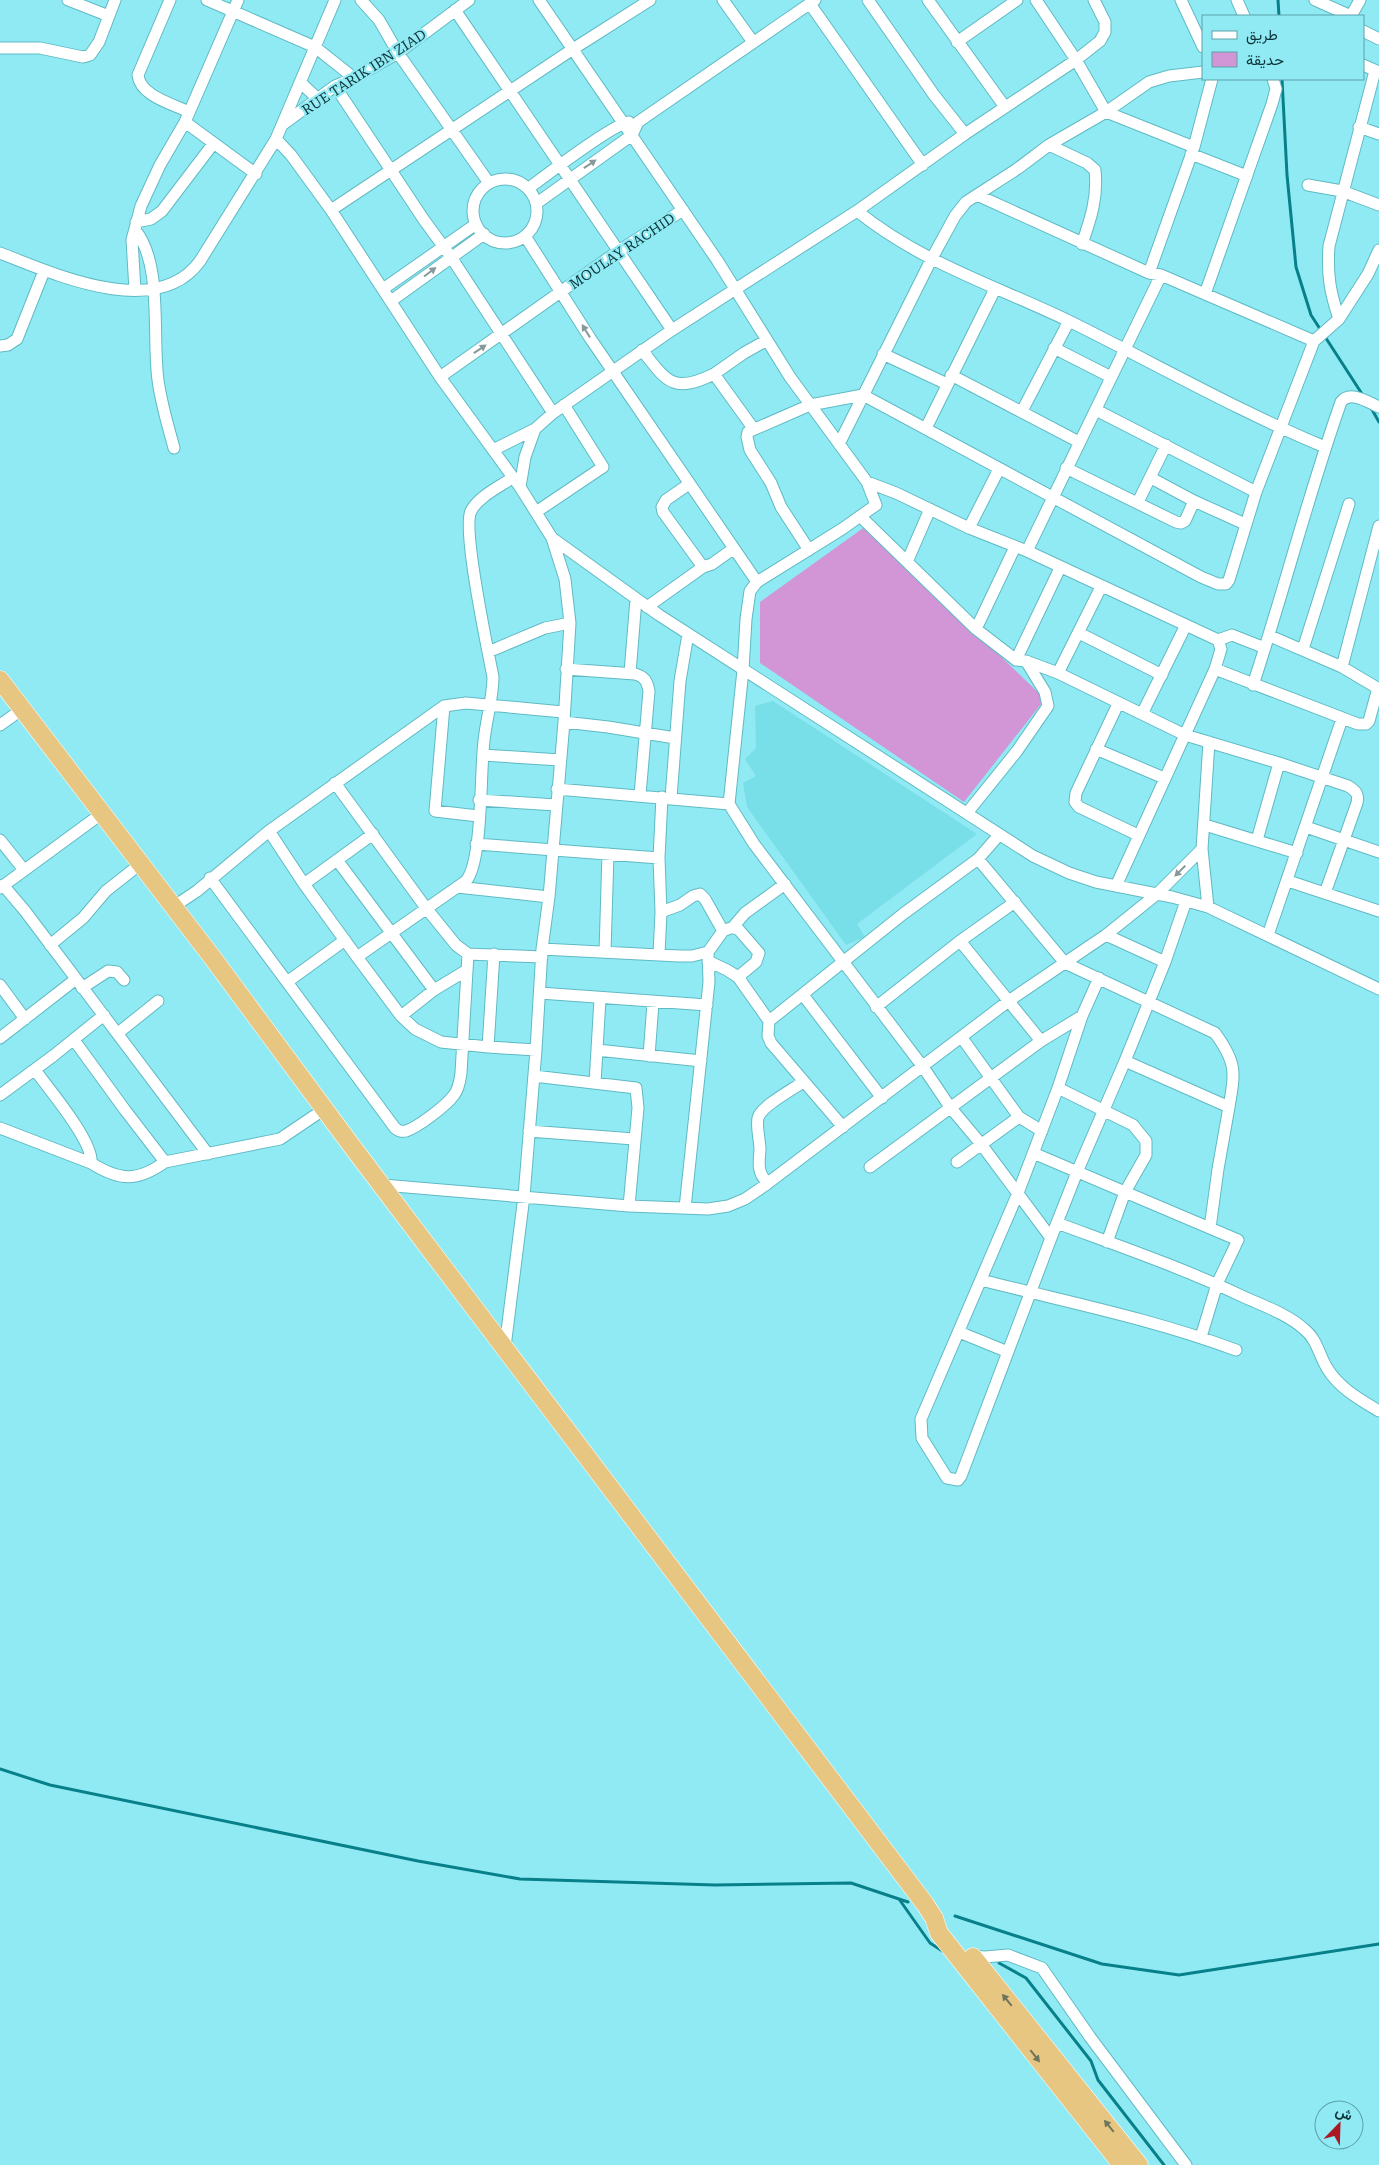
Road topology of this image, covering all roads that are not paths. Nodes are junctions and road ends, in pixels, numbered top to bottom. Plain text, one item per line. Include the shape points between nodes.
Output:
1 (68, 0) edge
2 (116, 0) edge
3 (170, 0) edge
4 (207, 0) edge
5 (238, 0) edge
6 (335, 0) edge
7 (361, 0) edge
8 (469, 0) edge
9 (539, 0) edge
10 (650, 0) edge
11 (723, 0) edge
12 (868, 0) edge
13 (928, 0) edge
14 (1017, 0) edge
15 (1036, 0) edge
16 (1094, 0) edge
17 (1181, 0) edge
18 (1237, 0) edge
19 (1315, 0) edge
20 (1360, 0) edge
21 (813, 2) edge
22 (455, 10) junction
23 (233, 12) junction
24 (1244, 15) edge
25 (1349, 15) edge
26 (1352, 15) edge
27 (109, 16) junction
28 (1364, 32) edge
29 (1379, 39) edge
30 (753, 42) junction
31 (957, 42) junction
32 (1202, 45) edge
33 (315, 47) junction
34 (0, 48) edge
35 (572, 49) junction
36 (398, 53) junction
37 (1076, 60) junction
38 (1364, 66) edge
39 (1202, 72) edge
40 (1377, 72) edge
41 (354, 78) junction
42 (1212, 80) edge
43 (1273, 80) edge
44 (300, 82) junction
45 (335, 86) junction
46 (510, 91) junction
47 (318, 99) junction
48 (1004, 107) junction
49 (1106, 112) junction
50 (187, 117) junction
51 (638, 122) junction
52 (623, 123) junction
53 (282, 125) junction
54 (1360, 127) junction
55 (452, 130) junction
56 (965, 134) junction
57 (1379, 134) edge
58 (632, 135) junction
59 (276, 139) junction
60 (213, 144) junction
61 (1050, 145) junction
62 (1192, 150) junction
63 (923, 165) junction
64 (559, 166) junction
65 (392, 170) junction
66 (256, 174) junction
67 (1247, 176) junction
68 (568, 179) junction
69 (489, 183) junction
70 (1308, 185) dead end
71 (529, 188) junction
72 (1342, 190) junction
73 (977, 195) junction
74 (537, 203) junction
75 (1379, 205) edge
76 (331, 210) junction
77 (683, 210) junction
78 (857, 211) junction
79 (476, 224) junction
80 (136, 226) junction
81 (484, 234) junction
82 (525, 236) junction
83 (1082, 244) junction
84 (443, 247) junction
85 (1379, 250) edge
86 (617, 252) junction
87 (0, 253) edge
88 (451, 257) junction
89 (931, 260) junction
90 (44, 271) junction
91 (1155, 274) junction
92 (1368, 274) junction
93 (1379, 279) edge
94 (154, 289) junction
95 (383, 289) junction
96 (736, 289) junction
97 (996, 289) junction
98 (135, 290) junction
99 (560, 292) junction
100 (1205, 294) junction
101 (391, 301) junction
102 (1339, 319) junction
103 (1069, 321) junction
104 (672, 330) junction
105 (501, 335) junction
106 (1320, 336) junction
107 (767, 340) junction
108 (1, 347) edge
109 (1054, 348) junction
110 (642, 350) junction
111 (1125, 350) junction
112 (883, 354) junction
113 (613, 370) junction
114 (714, 374) junction
115 (440, 377) junction
116 (1111, 377) junction
117 (949, 380) junction
118 (863, 395) junction
119 (564, 405) junction
120 (810, 405) junction
121 (1376, 405) edge
122 (1096, 410) junction
123 (1022, 411) junction
124 (553, 413) junction
125 (753, 428) junction
126 (926, 428) junction
127 (1279, 428) junction
128 (534, 429) junction
129 (1079, 442) junction
130 (839, 444) junction
131 (1166, 445) junction
132 (1325, 447) junction
133 (174, 448) dead end
134 (493, 450) junction
135 (1066, 468) junction
136 (999, 469) junction
137 (1151, 478) junction
138 (516, 482) junction
139 (867, 482) junction
140 (689, 484) junction
141 (1256, 492) junction
142 (896, 493) junction
143 (1052, 497) junction
144 (1194, 501) junction
145 (1138, 502) junction
146 (1349, 504) dead end
147 (876, 505) junction
148 (930, 510) junction
149 (536, 512) junction
150 (860, 516) junction
151 (1245, 524) junction
152 (1379, 526) edge
153 (969, 528) junction
154 (552, 538) junction
155 (1015, 547) junction
156 (733, 549) junction
157 (809, 550) junction
158 (1026, 551) junction
159 (907, 562) junction
160 (703, 567) junction
161 (1060, 568) junction
162 (757, 582) junction
163 (1102, 586) junction
164 (636, 600) junction
165 (647, 607) junction
166 (570, 623) junction
167 (1186, 625) junction
168 (976, 629) junction
169 (1079, 633) junction
170 (688, 634) junction
171 (1270, 636) junction
172 (1218, 640) junction
173 (1265, 648) junction
174 (1303, 649) junction
175 (488, 652) junction
176 (1021, 661) junction
177 (1342, 667) junction
178 (566, 669) junction
179 (1215, 669) junction
180 (743, 670) junction
181 (630, 673) junction
182 (1058, 673) junction
183 (1162, 675) junction
184 (0, 680) edge
185 (1253, 685) junction
186 (1379, 688) edge
187 (1118, 704) junction
188 (490, 705) junction
189 (444, 706) junction
190 (21, 710) junction
191 (1142, 714) junction
192 (564, 717) junction
193 (1342, 719) junction
194 (0, 725) edge
195 (646, 733) junction
196 (1185, 735) junction
197 (675, 738) junction
198 (1209, 742) junction
199 (1096, 749) junction
200 (483, 755) junction
201 (560, 760) junction
202 (1280, 762) junction
203 (1164, 778) junction
204 (1322, 778) junction
205 (335, 783) junction
206 (557, 789) junction
207 (640, 795) junction
208 (666, 797) junction
209 (479, 800) junction
210 (729, 804) junction
211 (556, 805) junction
212 (967, 813) junction
213 (101, 814) junction
214 (478, 816) junction
215 (1205, 825) junction
216 (1306, 826) junction
217 (269, 831) junction
218 (373, 834) junction
219 (999, 835) junction
220 (1138, 835) junction
221 (1346, 839) junction
222 (0, 840) edge
223 (1257, 840) junction
224 (476, 844) junction
225 (552, 849) junction
226 (1202, 849) junction
227 (1379, 852) edge
228 (1297, 853) junction
229 (608, 854) junction
230 (659, 858) junction
231 (978, 859) junction
232 (336, 860) junction
233 (139, 865) junction
234 (24, 870) junction
235 (210, 878) junction
236 (1288, 881) junction
237 (304, 884) junction
238 (785, 884) junction
239 (2, 886) edge
240 (1116, 886) junction
241 (457, 888) junction
242 (1325, 893) junction
243 (1157, 894) junction
244 (549, 897) junction
245 (1186, 901) junction
246 (1015, 902) junction
247 (173, 907) junction
248 (1208, 907) junction
249 (426, 908) junction
250 (1379, 911) edge
251 (661, 912) junction
252 (728, 929) junction
253 (392, 932) junction
254 (1106, 935) junction
255 (1268, 935) junction
256 (345, 940) junction
257 (960, 941) junction
258 (50, 945) junction
259 (605, 952) junction
260 (542, 953) junction
261 (468, 954) junction
262 (494, 954) junction
263 (659, 954) junction
264 (708, 956) junction
265 (357, 958) junction
266 (844, 962) junction
267 (1165, 962) junction
268 (1065, 963) junction
269 (467, 970) junction
270 (738, 977) junction
271 (1099, 978) junction
272 (124, 980) dead end
273 (287, 982) junction
274 (79, 984) junction
275 (0, 985) edge
276 (1379, 989) edge
277 (434, 990) junction
278 (540, 994) junction
279 (803, 995) junction
280 (600, 999) junction
281 (1010, 1000) junction
282 (158, 1001) dead end
283 (1149, 1002) junction
284 (653, 1003) junction
285 (707, 1005) junction
286 (876, 1007) junction
287 (104, 1015) junction
288 (401, 1016) junction
289 (1082, 1016) junction
290 (24, 1019) junction
291 (769, 1020) junction
292 (118, 1033) junction
293 (0, 1038) edge
294 (962, 1038) junction
295 (74, 1040) junction
296 (1041, 1041) junction
297 (463, 1044) junction
298 (488, 1047) junction
299 (536, 1050) junction
300 (597, 1050) junction
301 (648, 1056) junction
302 (701, 1061) junction
303 (1125, 1062) junction
304 (923, 1067) junction
305 (35, 1070) junction
306 (534, 1076) junction
307 (992, 1078) junction
308 (803, 1082) junction
309 (595, 1083) junction
310 (1058, 1088) junction
311 (2, 1091) edge
312 (882, 1098) junction
313 (322, 1106) junction
314 (950, 1107) junction
315 (1229, 1107) junction
316 (1105, 1111) junction
317 (1019, 1117) junction
318 (843, 1127) junction
319 (0, 1128) edge
320 (529, 1131) junction
321 (1042, 1131) junction
322 (634, 1139) junction
323 (981, 1144) junction
324 (1033, 1153) junction
325 (208, 1154) junction
326 (165, 1162) junction
327 (957, 1162) dead end
328 (91, 1163) junction
329 (870, 1167) dead end
330 (1077, 1172) junction
331 (767, 1182) junction
332 (383, 1185) junction
333 (1125, 1192) junction
334 (1018, 1193) junction
335 (524, 1196) junction
336 (629, 1206) junction
337 (685, 1208) junction
338 (1057, 1223) junction
339 (1210, 1228) junction
340 (1051, 1238) junction
341 (1106, 1242) junction
342 (981, 1280) junction
343 (1217, 1284) junction
344 (1030, 1292) junction
345 (959, 1332) junction
346 (1201, 1337) junction
347 (505, 1348) junction
348 (1236, 1350) dead end
349 (1008, 1352) junction
350 (1379, 1411) edge
351 (934, 1918) junction
352 (972, 1956) junction
353 (1122, 2165) edge
354 (1139, 2165) edge
355 (1186, 2165) edge

1 - 27 street
2 - 27 street
3 - 50 street via 138,75 146,91
4 - 23 street
5 - 23 street
6 - 33 street
7 - 36 street via 379,20
8 - 22 street, RUE TARIK IBN ZIAD
9 - 35 street
10 - 35 street
11 - 30 street
12 - 56 street
13 - 31 street
14 - 31 street
15 - 37 street
16 - 37 street via 1105,22 1104,32 1100,41
17 - 32 street
18 - 24 street
19 - 25 street
20 - 26 street
21 - 30 street
21 - 63 street
22 - 36 street, RUE TARIK IBN ZIAD
22 - 46 street
23 - 33 street
23 - 50 street
27 - 34 street via 90,55 40,48
28 - 29 street
30 - 51 street
31 - 48 street
33 - 41 street
33 - 44 street
35 - 46 street
35 - 52 street
36 - 41 street, RUE TARIK IBN ZIAD
36 - 55 street
37 - 48 street
37 - 49 street
38 - 40 street
39 - 49 street via 1149,82
40 - 54 street
41 - 45 street, RUE TARIK IBN ZIAD
42 - 62 street
43 - 67 street via 1276,89 1272,104
44 - 47 street
44 - 53 street
45 - 47 street, RUE TARIK IBN ZIAD
45 - 65 street
46 - 55 street
46 - 64 street
47 - 53 street, RUE TARIK IBN ZIAD
48 - 56 street
49 - 61 street
49 - 62 street
50 - 60 street
50 - 80 street via 149,187
51 - 52 street
51 - 58 street
52 - 58 street
52 - 64 street
53 - 59 street
54 - 57 street
54 - 72 street
55 - 65 street
55 - 69 street
56 - 63 street
68 -> 58 street
58 - 77 street
59 - 66 street
59 - 76 street
60 - 66 street
60 - 80 street via 162,211
61 - 73 street
61 - 83 street via 1095,170 1094,206
62 - 67 street
62 - 91 street
63 - 78 street
64 - 68 street
64 - 71 street
65 - 76 street
65 - 84 street
66 - 94 street via 193,270 181,281
67 - 100 street
68 - 74 street
68 - 86 street
69 - 71 street via 510,179
69 - 79 street via 474,201
70 - 72 street
71 - 74 street
72 - 75 street
72 - 102 street via 1327,268 1329,289
73 - 83 street
73 - 89 street via 960,209
74 - 82 street via 537,218
76 - 95 street
77 - 86 street, MOULAY RACHID
77 - 96 street
78 - 89 street via 880,230
78 - 96 street
79 - 81 street
79 - 84 street
80 - 94 street
80 - 98 street via 132,245
81 - 82 street via 499,242
81 - 88 street
82 - 99 street
83 - 91 street
84 - 88 street
84 - 95 street
85 - 92 street
86 - 99 street, MOULAY RACHID
86 - 104 street
87 - 90 street
101 -> 88 street
88 - 105 street
89 - 97 street
89 - 112 street
90 - 98 street via 89,284
90 - 108 street via 19,336 14,342
91 - 100 street
91 - 111 street
92 - 93 street
92 - 102 street
94 - 98 street
94 - 133 street via 158,380
95 - 101 street
96 - 104 street
96 - 107 street
97 - 103 street
97 - 117 street
99 - 105 street, MOULAY RACHID
113 -> 99 street, MOULAY RACHID
100 - 106 street
101 - 115 street
102 - 106 street
103 - 109 street
103 - 111 street
104 - 110 street
115 -> 105 street, MOULAY RACHID
105 - 124 street
106 - 127 street
107 - 114 street
107 - 120 street
109 - 116 street
109 - 123 street
110 - 113 street
110 - 114 street via 670,382 691,383
111 - 116 street
111 - 127 street
112 - 117 street
112 - 118 street
113 - 119 street
113 - 140 street, MOULAY RACHID
114 - 125 street
115 - 134 street
116 - 122 street
117 - 123 street
117 - 126 street
118 - 120 street
118 - 126 street
118 - 130 street
119 - 124 street
119 - 149 street via 603,467
120 - 125 street
120 - 130 street
121 - 132 street via 1353,396 1344,398
122 - 129 street
122 - 131 street
123 - 129 street
124 - 128 street
125 - 157 street via 747,436 750,450
126 - 136 street
127 - 132 street
127 - 141 street
128 - 134 street
128 - 138 street
129 - 135 street
130 - 139 street
131 - 137 street
131 - 141 street
132 - 171 street
134 - 138 street
135 - 143 street
135 - 145 street
136 - 143 street
136 - 153 street
137 - 144 street
137 - 145 street
138 - 149 street
138 - 175 street via 477,503 469,515
139 - 142 street
139 - 147 street
140 - 156 street, MOULAY RACHID
140 - 160 street via 666,500 662,507
141 - 151 street
142 - 147 street
142 - 148 street
143 - 151 street via 1201,577 1222,585 1229,580
143 - 158 street
144 - 145 street via 1186,521 1181,523
144 - 151 street
146 - 174 street
147 - 150 street
148 - 153 street
148 - 159 street
149 - 154 street
150 - 157 street
150 - 159 street
152 - 177 street
153 - 155 street
154 - 164 street
154 - 166 street via 565,579
155 - 158 street
155 - 168 street
156 - 160 street
156 - 162 street, MOULAY RACHID
157 - 162 street
158 - 161 street
159 - 168 street
160 - 165 street
161 - 163 street
161 - 176 street
162 - 180 street via 750,591 748,603
163 - 167 street
163 - 169 street
164 - 165 street
164 - 181 street
165 - 170 street
166 - 175 street via 545,628
166 - 178 street
167 - 172 street
167 - 183 street
168 - 176 street
169 - 182 street
169 - 183 street
170 - 180 street
170 - 197 street
171 - 173 street
171 - 174 street
172 - 173 street via 1232,635
172 - 179 street via 1222,649
173 - 185 street
174 - 177 street
175 - 188 street via 493,677
176 - 182 street
176 - 212 street via 1045,692 1048,706 1018,750
177 - 186 street
178 - 181 street
178 - 192 street
179 - 185 street
179 - 196 street
180 - 210 street
180 - 212 street
181 - 195 street via 642,676 647,682
182 - 187 street
183 - 191 street
184 - 190 highway
185 - 193 street
186 - 193 street via 1366,724
187 - 191 street
187 - 199 street
188 - 189 street via 466,703
188 - 192 street
188 - 200 street
189 - 205 street
189 - 214 street via 435,811
190 - 194 street
190 - 213 highway
191 - 196 street
192 - 195 street
192 - 201 street
193 - 204 street
195 - 197 street
195 - 207 street
196 - 198 street
196 - 203 street
197 - 208 street
198 - 202 street
198 - 215 street
199 - 203 street
199 - 220 street via 1075,802 1079,807
200 - 201 street
200 - 209 street
201 - 206 street
202 - 204 street
202 - 223 street
203 - 220 street
204 - 216 street
204 - 221 street via 1348,786 1358,796
205 - 217 street
205 - 218 street
206 - 207 street
206 - 211 street
207 - 208 street
208 - 210 street
208 - 230 street
209 - 211 street
209 - 214 street
210 - 238 street
211 - 225 street
212 - 219 street
213 - 233 highway
213 - 234 street
214 - 224 street
215 - 223 street
215 - 226 street
216 - 221 street
216 - 228 street
217 - 235 street
217 - 237 street
218 - 232 street
218 - 249 street
219 - 231 street
219 - 240 street via 1069,873
220 - 240 street
221 - 227 street
221 - 242 street
222 - 234 street
223 - 228 street
224 - 225 street
224 - 241 street via 470,875
225 - 229 street
225 - 244 street
226 -> 243 street
226 - 248 street
228 - 236 street
229 - 230 street
229 - 259 street
230 - 251 street
231 - 246 street
231 - 266 street
232 - 237 street
232 - 253 street
233 - 247 highway
233 - 258 street via 106,890 83,918
234 - 239 street
235 - 247 street via 198,891
235 - 273 street
236 - 242 street
236 - 255 street
237 - 256 street
238 - 252 street
238 - 266 street
239 - 258 street via 26,911
240 - 243 street
241 - 244 street
241 - 249 street
242 - 250 street
243 - 245 street
243 - 254 street
244 - 260 street
245 - 248 street
245 - 267 street
246 - 257 street
246 - 268 street
247 - 313 highway
248 - 255 street
249 - 253 street
249 - 261 street via 456,945
251 - 252 street via 700,894
251 - 263 street
252 - 264 street
252 - 270 street via 739,930 759,953 756,962
253 - 265 street
253 - 277 street
254 - 267 street
254 - 268 street
255 - 276 street
256 - 265 street
256 - 273 street
257 - 281 street
257 - 286 street
258 - 274 street
259 - 260 street
259 - 263 street
260 - 262 street
260 - 278 street
261 - 262 street
261 - 269 street
262 - 298 street
263 - 264 street
264 - 270 street
264 - 285 street
265 - 288 street
266 - 279 street
266 - 286 street
267 - 283 street
268 - 271 street
268 - 281 street
269 - 277 street
269 - 297 street
270 - 291 street
271 - 283 street
271 - 289 street
272 - 274 street via 117,972 108,970
273 - 297 street via 397,1130 408,1130 455,1094 461,1073
274 - 287 street
274 - 290 street
275 - 290 street
277 - 288 street
278 - 280 street
278 - 299 street
279 - 291 street
279 - 312 street
280 - 284 street
280 - 300 street
281 - 294 street
281 - 296 street
282 - 292 street
283 - 303 street
283 - 315 street via 1215,1033 1230,1055 1234,1068
284 - 285 street
284 - 301 street
285 - 302 street
286 - 304 street
287 - 292 street
287 - 295 street
288 - 297 street via 432,1038
289 - 296 street
289 - 310 street
290 - 293 street
291 - 308 street via 771,1043
292 - 325 street
294 - 304 street
294 - 307 street
295 - 305 street
295 - 326 street
296 - 307 street
297 - 298 street
298 - 299 street
299 - 306 street
300 - 301 street
300 - 309 street
301 - 302 street
302 - 337 street
303 - 315 street
303 - 316 street
304 - 312 street
304 - 314 street
305 - 311 street
305 - 328 street via 72,1120 89,1150
306 - 309 street
306 - 320 street
307 - 314 street
307 - 317 street
308 - 318 street
308 - 331 street via 766,1107 758,1120 759,1167
309 - 322 street via 630,1086 638,1090
310 - 316 street
310 - 321 street
312 - 318 street
313 - 325 street via 317,1114 280,1139
313 - 332 highway
314 - 323 street
314 - 329 street
315 - 339 street
316 - 330 street
316 - 333 street via 1133,1126 1146,1141 1146,1155
317 - 321 street
317 - 323 street
318 - 331 street
319 - 328 street
320 - 322 street
320 - 335 street
321 - 324 street
322 - 336 street
323 - 327 street
323 - 334 street
324 - 330 street
324 - 334 street
325 - 326 street
326 - 328 street via 150,1173 127,1177 107,1172
330 - 333 street
330 - 338 street
331 - 337 street via 745,1199 728,1206
332 - 335 street
332 - 347 highway
333 - 339 street
333 - 341 street
334 - 340 street
334 - 342 street
335 - 336 street
335 - 347 street
336 - 337 street
338 - 340 street
338 - 341 street
339 - 343 street via 1238,1240
340 - 344 street
341 - 343 street
342 - 344 street
342 - 345 street
343 - 346 street
343 - 350 street via 1280,1313 1305,1330 1317,1344 1327,1368 1341,1386
344 - 346 street
344 - 349 street
345 - 349 street
345 - 349 street via 920,1428 922,1438 947,1478 958,1480 962,1476
346 - 348 street
347 - 351 highway
351 - 352 highway via 947,1926
351 -> 353 highway via 939,1933
354 -> 352 highway
352 - 355 street via 1008,1955 1042,1968

